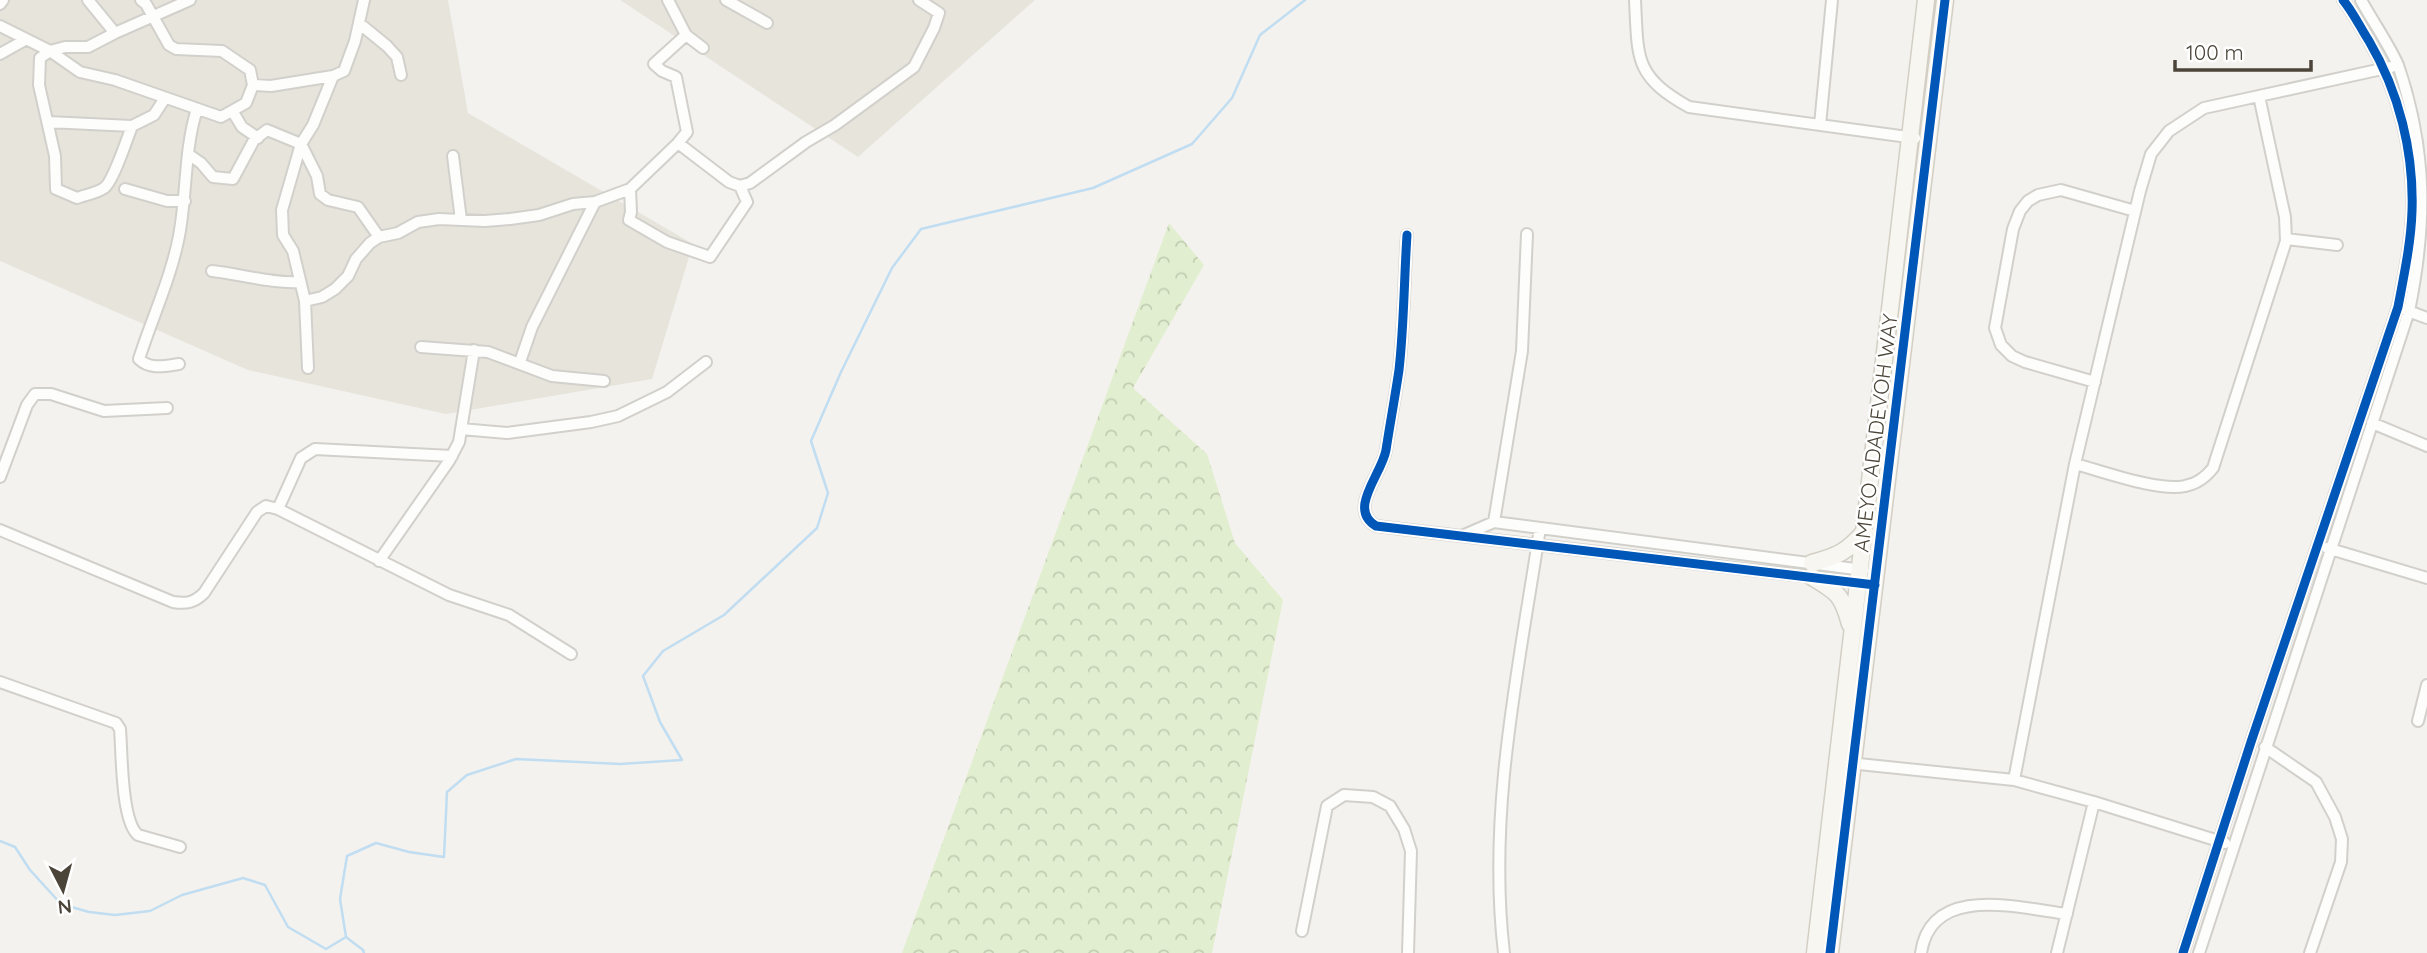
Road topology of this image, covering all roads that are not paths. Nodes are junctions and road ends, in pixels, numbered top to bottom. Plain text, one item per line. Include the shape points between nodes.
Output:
1 (88, 0) edge
2 (141, 0) edge
3 (188, 0) edge
4 (364, 0) edge
5 (668, 0) edge
6 (726, 0) edge
7 (919, 0) edge
8 (1635, 0) edge
9 (1832, 0) edge
10 (1926, 0) edge
11 (1945, 0) edge
12 (2343, 0) edge
13 (2361, 0) edge
14 (932, 3) edge
15 (153, 17) junction
16 (767, 23) dead end
17 (360, 24) junction
18 (0, 26) edge
19 (115, 33) junction
20 (686, 35) junction
21 (25, 40) junction
22 (703, 48) dead end
23 (50, 51) junction
24 (0, 54) edge
25 (2398, 65) junction
26 (2385, 68) junction
27 (401, 75) dead end
28 (333, 76) junction
29 (253, 85) junction
30 (2259, 96) junction
31 (165, 98) junction
32 (197, 109) junction
33 (233, 112) junction
34 (48, 122) junction
35 (1820, 125) junction
36 (132, 126) junction
37 (1910, 137) junction
38 (258, 138) junction
39 (1928, 140) junction
40 (301, 144) junction
41 (678, 144) junction
42 (188, 154) junction
43 (453, 156) dead end
44 (740, 186) junction
45 (125, 189) dead end
46 (630, 189) junction
47 (185, 201) junction
48 (595, 202) junction
49 (2135, 211) junction
50 (461, 220) junction
51 (1527, 234) dead end
52 (1407, 235) dead end
53 (379, 237) junction
54 (2286, 239) junction
55 (2337, 245) dead end
56 (212, 271) dead end
57 (300, 282) junction
58 (305, 302) junction
59 (2398, 307) junction
60 (2409, 311) junction
61 (2427, 318) edge
62 (421, 347) dead end
63 (474, 350) junction
64 (520, 362) junction
65 (706, 362) dead end
66 (179, 364) dead end
67 (308, 368) dead end
68 (604, 381) dead end
69 (2095, 382) junction
70 (167, 408) dead end
71 (2372, 423) junction
72 (461, 429) junction
73 (2427, 446) edge
74 (452, 456) junction
75 (2075, 464) junction
76 (0, 477) edge
77 (278, 509) junction
78 (1494, 522) junction
79 (1540, 528) junction
80 (0, 530) edge
81 (1864, 531) junction
82 (1461, 537) junction
83 (1538, 544) junction
84 (2318, 545) junction
85 (2332, 549) junction
86 (379, 561) junction
87 (1812, 570) junction
88 (1867, 577) junction
89 (2427, 578) edge
90 (1852, 635) junction
91 (571, 654) dead end
92 (0, 681) edge
93 (2427, 685) edge
94 (2418, 721) dead end
95 (2265, 747) junction
96 (1845, 762) junction
97 (2014, 780) junction
98 (2094, 802) junction
99 (2220, 842) junction
100 (2235, 846) junction
101 (180, 847) dead end
102 (2067, 914) junction
103 (1302, 931) dead end
104 (1408, 953) edge
105 (1504, 953) edge
106 (1815, 953) edge
107 (1830, 953) edge
108 (1921, 953) edge
109 (2057, 953) edge
110 (2183, 953) edge
111 (2199, 953) edge
112 (2310, 953) edge

1 - 19 street
2 - 15 street
3 - 15 street
4 - 17 street
5 - 20 street
6 - 16 street
7 - 14 street
8 - 35 street via 1638,53 1651,81 1668,95 1689,107
9 - 35 street
10 - 37 street, AMEYO ADADEVOH WAY
11 - 39 street, AMEYO ADADEVOH WAY
12 - 26 street
13 - 25 street
14 - 44 street via 939,13 914,67
15 - 19 street
15 - 29 street via 169,45 222,51 250,70
17 - 27 street via 397,57
17 - 28 street via 344,71
18 - 21 street
19 - 23 street via 88,47
20 - 22 street
20 - 41 street via 654,64 676,77 687,132
21 - 23 street
21 - 24 street
23 - 31 street via 80,72
23 - 34 street via 40,58 38,77
25 - 26 street
25 - 60 street via 2421,130 2425,171 2426,211
26 - 30 street
26 - 59 street via 2406,134 2411,172 2412,212
28 - 29 street
28 - 40 street
29 - 33 street via 246,103
30 - 49 street via 2204,108 2169,131 2151,154
30 - 54 street
31 - 32 street
31 - 36 street via 154,116
32 - 33 street via 221,117
32 - 42 street
33 - 38 street via 242,127
34 - 36 street
34 - 36 street via 56,189 76,198 103,188 113,177
35 - 37 street
37 - 39 street
37 - 81 street, AMEYO ADADEVOH WAY
38 - 40 street via 267,130
38 - 42 street via 233,179 213,177
39 - 88 street, AMEYO ADADEVOH WAY
40 - 53 street via 317,176 320,194 358,207
40 - 57 street via 285,194 282,224
41 - 44 street via 729,183
41 - 46 street
42 - 47 street
43 - 50 street
44 - 46 street via 747,202 710,257 667,242 629,220
45 - 47 street via 167,201
46 - 48 street
47 - 66 street via 179,237 139,359 159,367
48 - 50 street via 510,219
48 - 64 street via 532,327
49 - 69 street
49 - 69 street via 2049,191 2028,201 2013,229 1995,328 2001,345 2025,362
50 - 53 street via 418,222
51 - 78 street via 1522,351
52 - 82 street via 1399,368 1384,463 1367,494 1365,515 1376,526
53 - 58 street via 356,258 335,289
54 - 55 street
54 - 75 street via 2213,468 2206,477 2182,487 2163,486
56 - 57 street
57 - 58 street
58 - 67 street
59 - 60 street
59 - 84 street
60 - 61 street
60 - 71 street
62 - 63 street
63 - 64 street
63 - 72 street
64 - 68 street via 552,376
65 - 72 street via 667,392 618,416 507,433
69 - 75 street
70 - 76 street via 104,411 51,394 35,394
71 - 73 street
71 - 85 street
72 - 74 street
74 - 77 street via 316,449 301,458
74 - 86 street
75 - 97 street
77 - 80 street via 266,506 257,512 204,593 186,604
77 - 86 street
78 - 79 street
78 - 82 street
79 - 83 street
79 - 87 street
81 - 87 street via 1839,556
81 - 88 street, AMEYO ADADEVOH WAY
82 - 83 street
83 - 87 street
83 - 105 street via 1505,761 1500,877
84 - 85 street
84 - 99 street
85 - 89 street
85 - 95 street
86 - 91 street via 449,595 509,615
87 - 88 street
87 - 90 street via 1836,591
88 - 90 street, AMEYO ADADEVOH WAY
88 - 96 street, AMEYO ADADEVOH WAY
90 - 96 street, AMEYO ADADEVOH WAY
92 - 101 street via 116,723 133,831
93 - 94 street
95 - 100 street
95 - 112 street via 2316,782 2342,839 2341,862
96 - 97 street
96 - 106 street, AMEYO ADADEVOH WAY
96 - 107 street, AMEYO ADADEVOH WAY
97 - 98 street
98 - 99 street
98 - 102 street
99 - 100 street
99 - 110 street
100 - 111 street
102 - 108 street via 1979,904 1956,908 1937,919 1923,939
102 - 109 street
103 - 104 street via 1327,806 1344,795 1373,797 1390,806 1411,851

